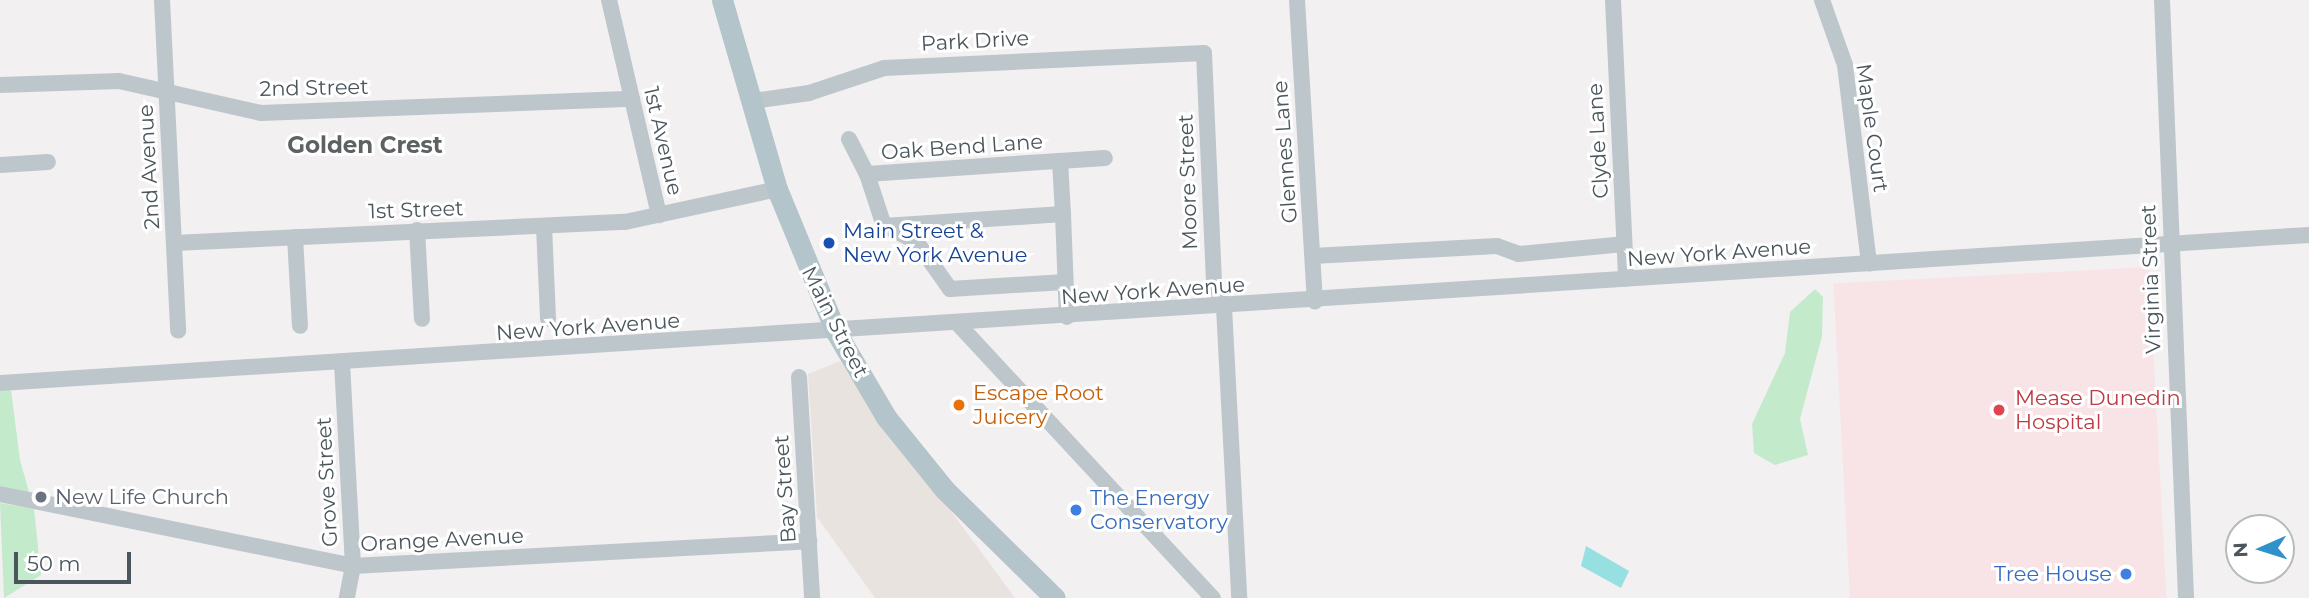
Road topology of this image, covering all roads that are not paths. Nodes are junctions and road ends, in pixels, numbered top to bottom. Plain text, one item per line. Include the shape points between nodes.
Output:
1 (162, 0) edge
2 (609, 0) edge
3 (722, 0) edge
4 (1297, 0) edge
5 (1613, 0) edge
6 (1822, 0) edge
7 (2162, 0) edge
8 (1204, 53) joint
9 (0, 85) edge
10 (167, 92) junction
11 (632, 99) junction
12 (752, 101) junction
13 (849, 139) dead end
14 (1105, 158) dead end
15 (1060, 161) junction
16 (48, 162) dead end
17 (0, 165) edge
18 (867, 174) junction
19 (776, 189) junction
20 (1063, 214) junction
21 (659, 215) junction
22 (544, 226) junction
23 (884, 226) junction
24 (417, 230) junction
25 (2309, 235) edge
26 (295, 237) junction
27 (174, 243) junction
28 (2170, 243) junction
29 (1624, 244) junction
30 (1313, 256) junction
31 (1869, 264) junction
32 (1626, 279) junction
33 (1065, 282) junction
34 (1315, 301) junction
35 (1224, 307) junction
36 (1067, 317) junction
37 (422, 319) dead end
38 (548, 319) dead end
39 (959, 325) junction
40 (300, 326) dead end
41 (178, 331) dead end
42 (836, 332) junction
43 (342, 363) junction
44 (799, 377) dead end
45 (0, 383) edge
46 (0, 494) edge
47 (809, 541) junction
48 (353, 566) junction
49 (1048, 595) edge
50 (347, 598) edge
51 (812, 598) edge
52 (1213, 598) edge
53 (1238, 598) edge
54 (2186, 598) edge

1 - 10 street, 2nd Avenue
2 - 11 street, 1st Avenue
3 - 12 main road, Main Street
4 - 30 street, Glennes Lane
5 - 29 street, Clyde Lane
6 - 31 street, Maple Court via 1845,65
7 - 28 street, Virginia Street
8 - 12 street, Park Drive via 884,68 809,93
8 - 35 street, Moore Street via 1214,284
9 - 10 street, 2nd Street via 119,81
10 - 11 street, 2nd Street via 261,113
10 - 27 street, 2nd Avenue
11 - 21 street, 1st Avenue
12 - 19 main road, Main Street
13 - 18 street, Oak Bend Lane
14 - 15 street, Oak Bend Lane
15 - 18 street, Oak Bend Lane
15 - 20 street, Oak Bend Lane
16 - 17 street
18 - 23 street, Oak Bend Lane
19 - 21 street, 1st Avenue
19 - 42 main road, Main Street
20 - 23 street
20 - 33 street, Oak Bend Lane
21 - 22 street, 1st Street
22 - 24 street, 1st Street
22 - 38 street
23 - 33 street via 916,241 950,289
24 - 26 street, 1st Street
24 - 37 street
25 - 28 street, New York Avenue
26 - 27 street, 1st Street
26 - 40 street
27 - 41 street, 2nd Avenue
28 - 31 street, New York Avenue
28 - 54 street, Virginia Street
29 - 30 street via 1519,254 1497,246
29 - 32 street, Clyde Lane
30 - 34 street, Glennes Lane
31 - 32 street, New York Avenue
32 - 34 street, New York Avenue
33 - 36 street, Oak Bend Lane
34 - 35 street, New York Avenue
35 - 36 street, New York Avenue
35 - 53 street, Moore Street
36 - 39 street, New York Avenue
39 - 42 street, New York Avenue
39 - 52 street
42 - 43 street, New York Avenue
42 - 49 main road, Main Street via 886,417 946,490
43 - 45 street, New York Avenue
43 - 48 street, Grove Street
44 - 47 street, Bay Street
46 - 48 street, Orange Avenue
47 - 48 street, Orange Avenue
47 - 51 street, Bay Street
48 - 50 street, Grove Street

